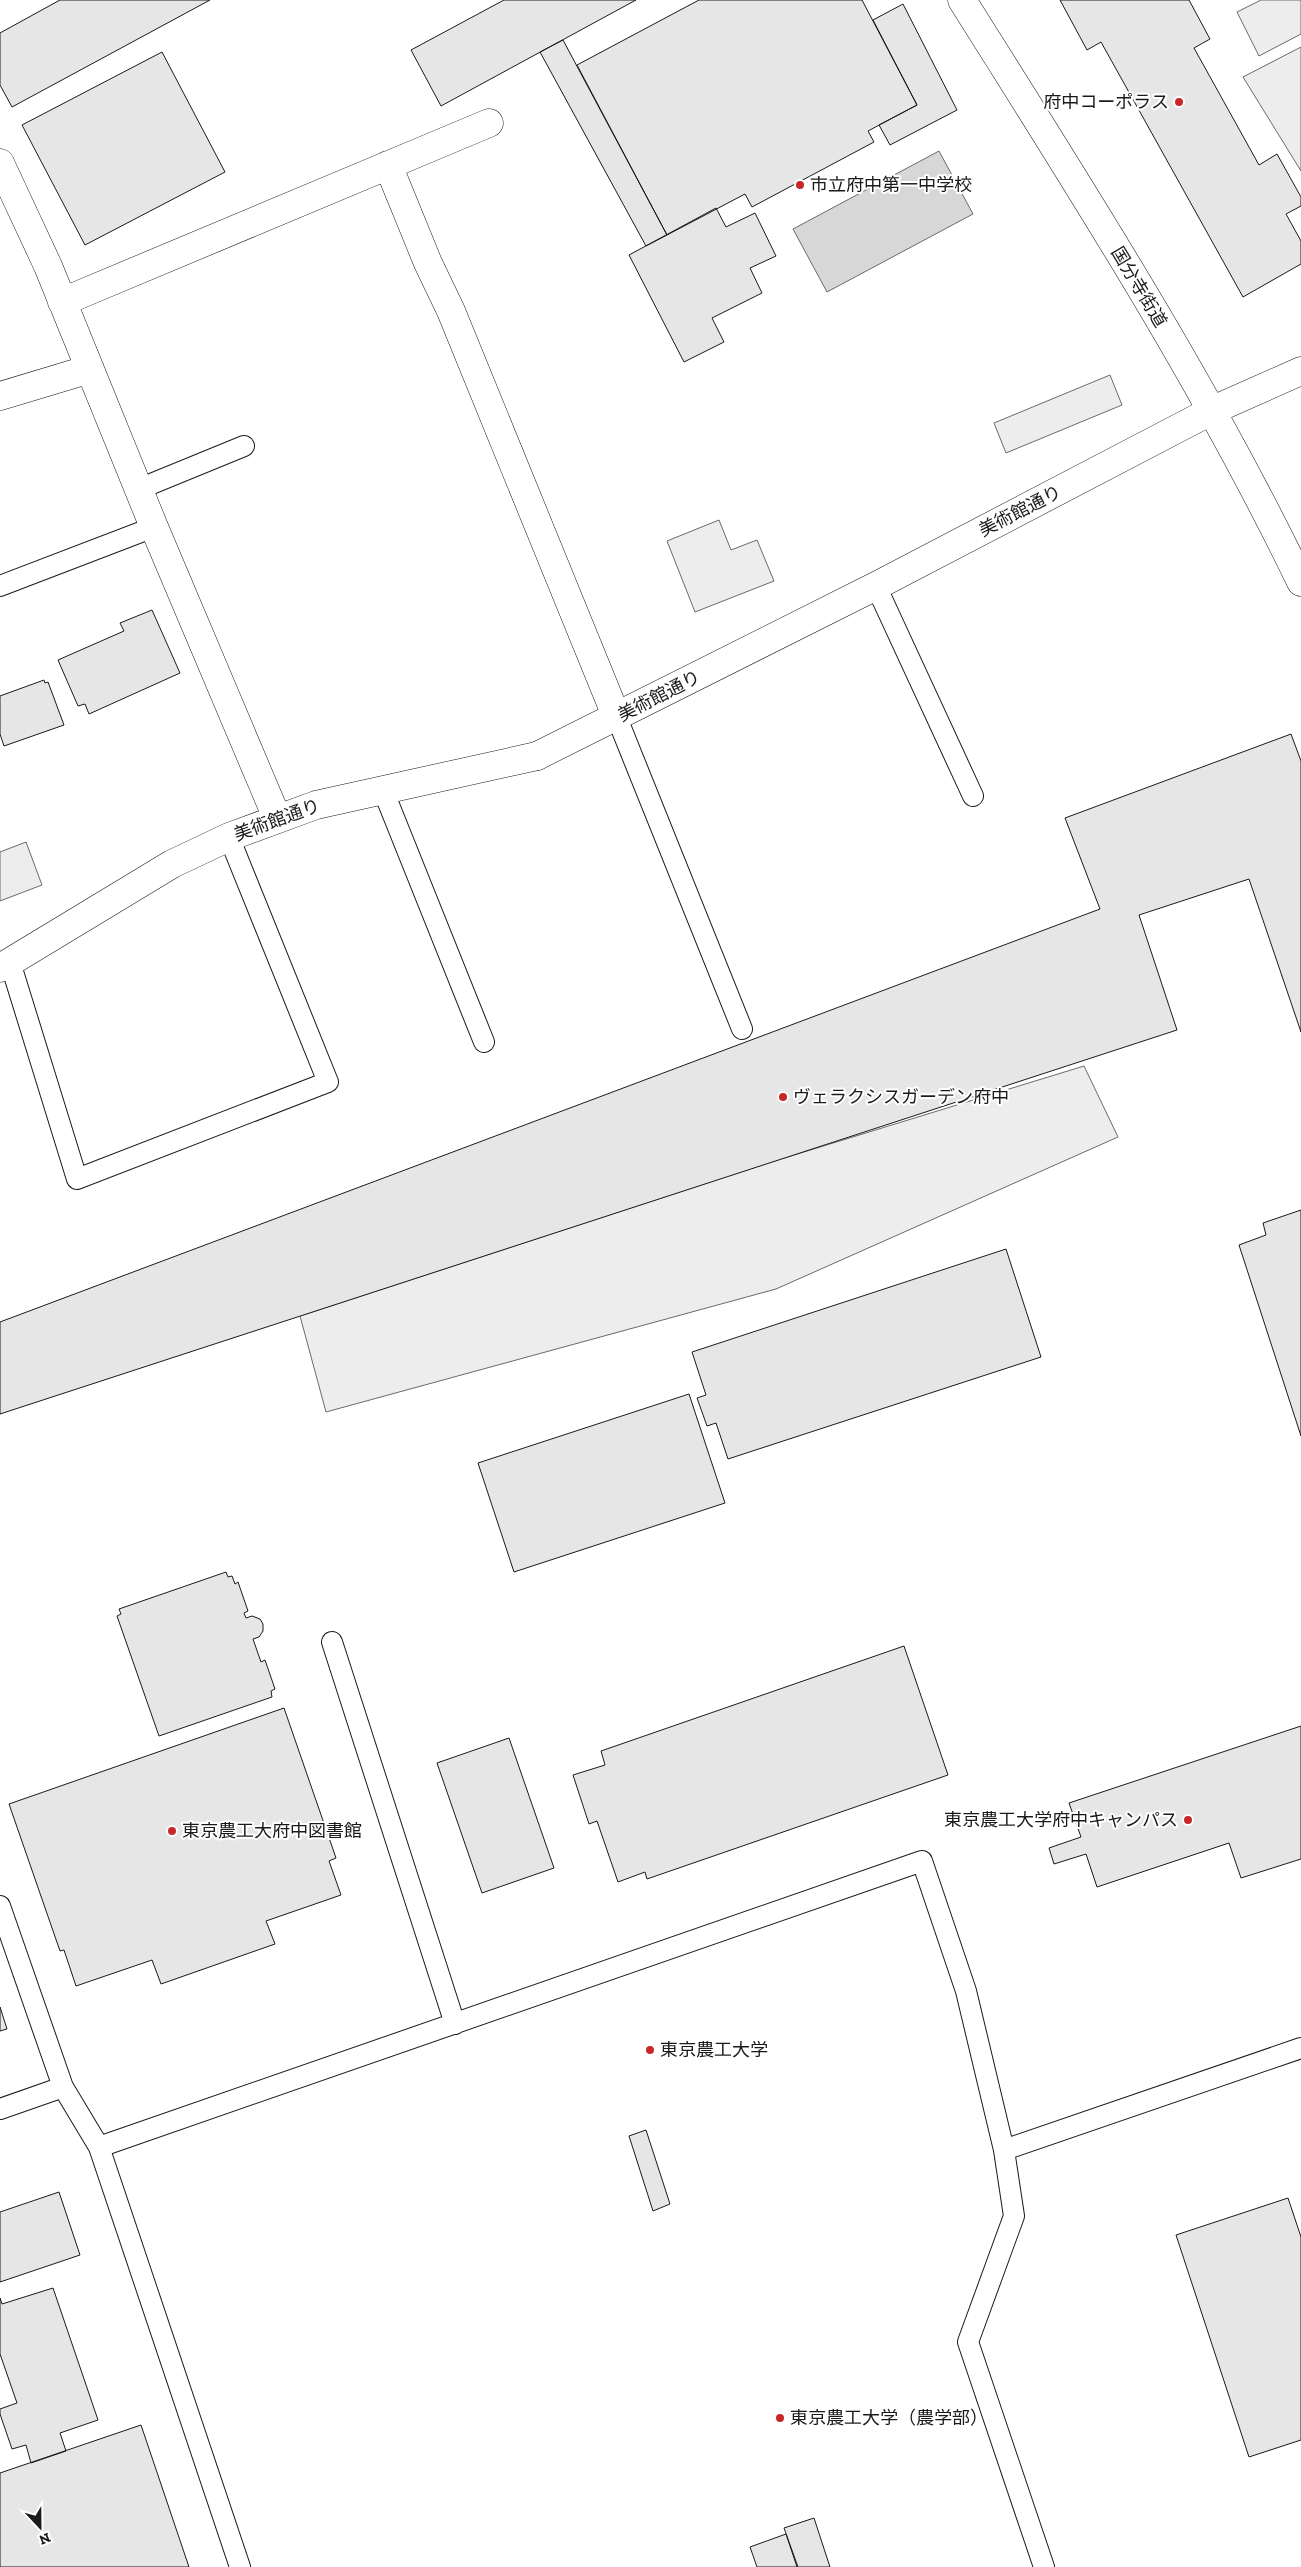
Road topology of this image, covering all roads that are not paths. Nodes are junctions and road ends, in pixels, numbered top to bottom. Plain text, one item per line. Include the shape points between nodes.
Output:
1 (962, 0) edge
2 (489, 123) dead end
3 (0, 162) edge
4 (388, 165) junction
5 (62, 302) junction
6 (90, 369) junction
7 (1301, 370) edge
8 (0, 396) edge
9 (1213, 410) junction
10 (244, 446) dead end
11 (138, 489) junction
12 (154, 527) junction
13 (1301, 582) edge
14 (0, 586) edge
15 (876, 586) junction
16 (617, 718) junction
17 (383, 790) junction
18 (973, 796) dead end
19 (277, 818) junction
20 (229, 837) junction
21 (5, 965) edge
22 (742, 1029) dead end
23 (484, 1042) dead end
24 (332, 1642) dead end
25 (0, 1906) edge
26 (455, 2024) junction
27 (1301, 2048) edge
28 (63, 2087) junction
29 (0, 2109) edge
30 (99, 2147) junction
31 (1004, 2150) junction
32 (240, 2567) edge
33 (1044, 2567) edge

1 - 9 street, 国分寺街道
2 - 4 street
3 - 5 street
4 - 5 street
4 - 16 street via 455,320
5 - 6 street
6 - 8 street
6 - 11 street
7 - 9 street, 美術館通り
9 - 13 street, 国分寺街道
9 - 15 street, 美術館通り
10 - 11 lane
11 - 12 street
12 - 14 lane
12 - 19 street
15 - 16 street, 美術館通り
15 - 18 lane
16 - 17 street, 美術館通り via 537,756
16 - 22 lane
17 - 19 street, 美術館通り via 316,805
17 - 23 lane
19 - 20 street, 美術館通り
20 - 21 street, 美術館通り via 172,864
20 - 21 lane via 328,1082 77,1179
24 - 26 lane
25 - 28 lane
26 - 30 lane
26 - 31 lane via 922,1861 966,1991
27 - 31 lane
28 - 29 lane
28 - 30 lane
30 - 32 lane
31 - 33 lane via 1014,2216 968,2342

